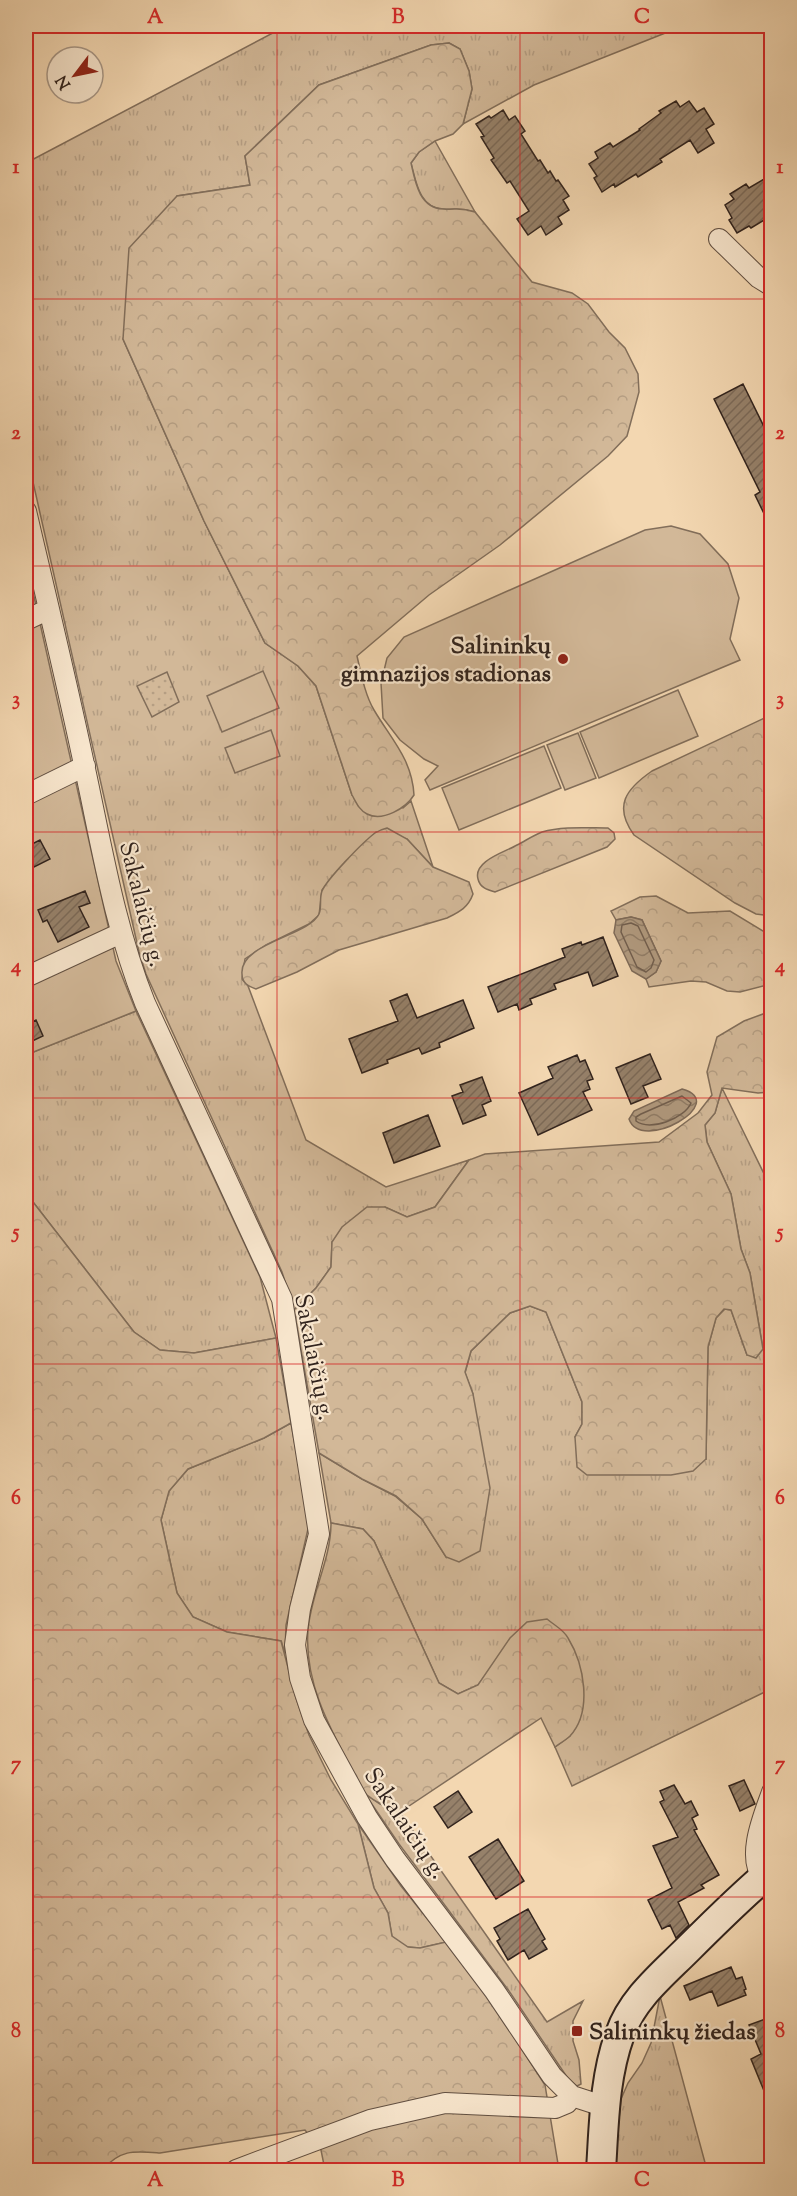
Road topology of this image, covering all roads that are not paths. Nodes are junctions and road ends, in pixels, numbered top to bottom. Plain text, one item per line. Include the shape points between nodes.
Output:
1 (719, 239) dead end
2 (771, 286) edge
3 (26, 511) edge
4 (49, 609) junction
5 (26, 620) edge
6 (85, 766) junction
7 (26, 795) edge
8 (121, 933) junction
9 (26, 977) edge
10 (771, 1792) edge
11 (767, 1874) edge
12 (572, 2096) junction
13 (606, 2107) junction
14 (236, 2170) edge
15 (601, 2170) edge

1 - 2 street
3 - 4 street, Sakalaičių g.
4 - 5 street
4 - 6 street, Sakalaičių g.
6 - 7 street
6 - 8 street, Sakalaičių g.
8 - 9 street
8 - 12 street, Sakalaičių g. via 145,1003 282,1299 319,1534 295,1645 300,1678 314,1720 390,1851 494,1990 552,2076
10 - 11 street via 759,1830 756,1863 757,1871
11 - 13 main road via 637,2001 616,2045
12 - 13 street
12 - 14 street via 555,2108 445,2103 370,2120
13 - 15 main road

